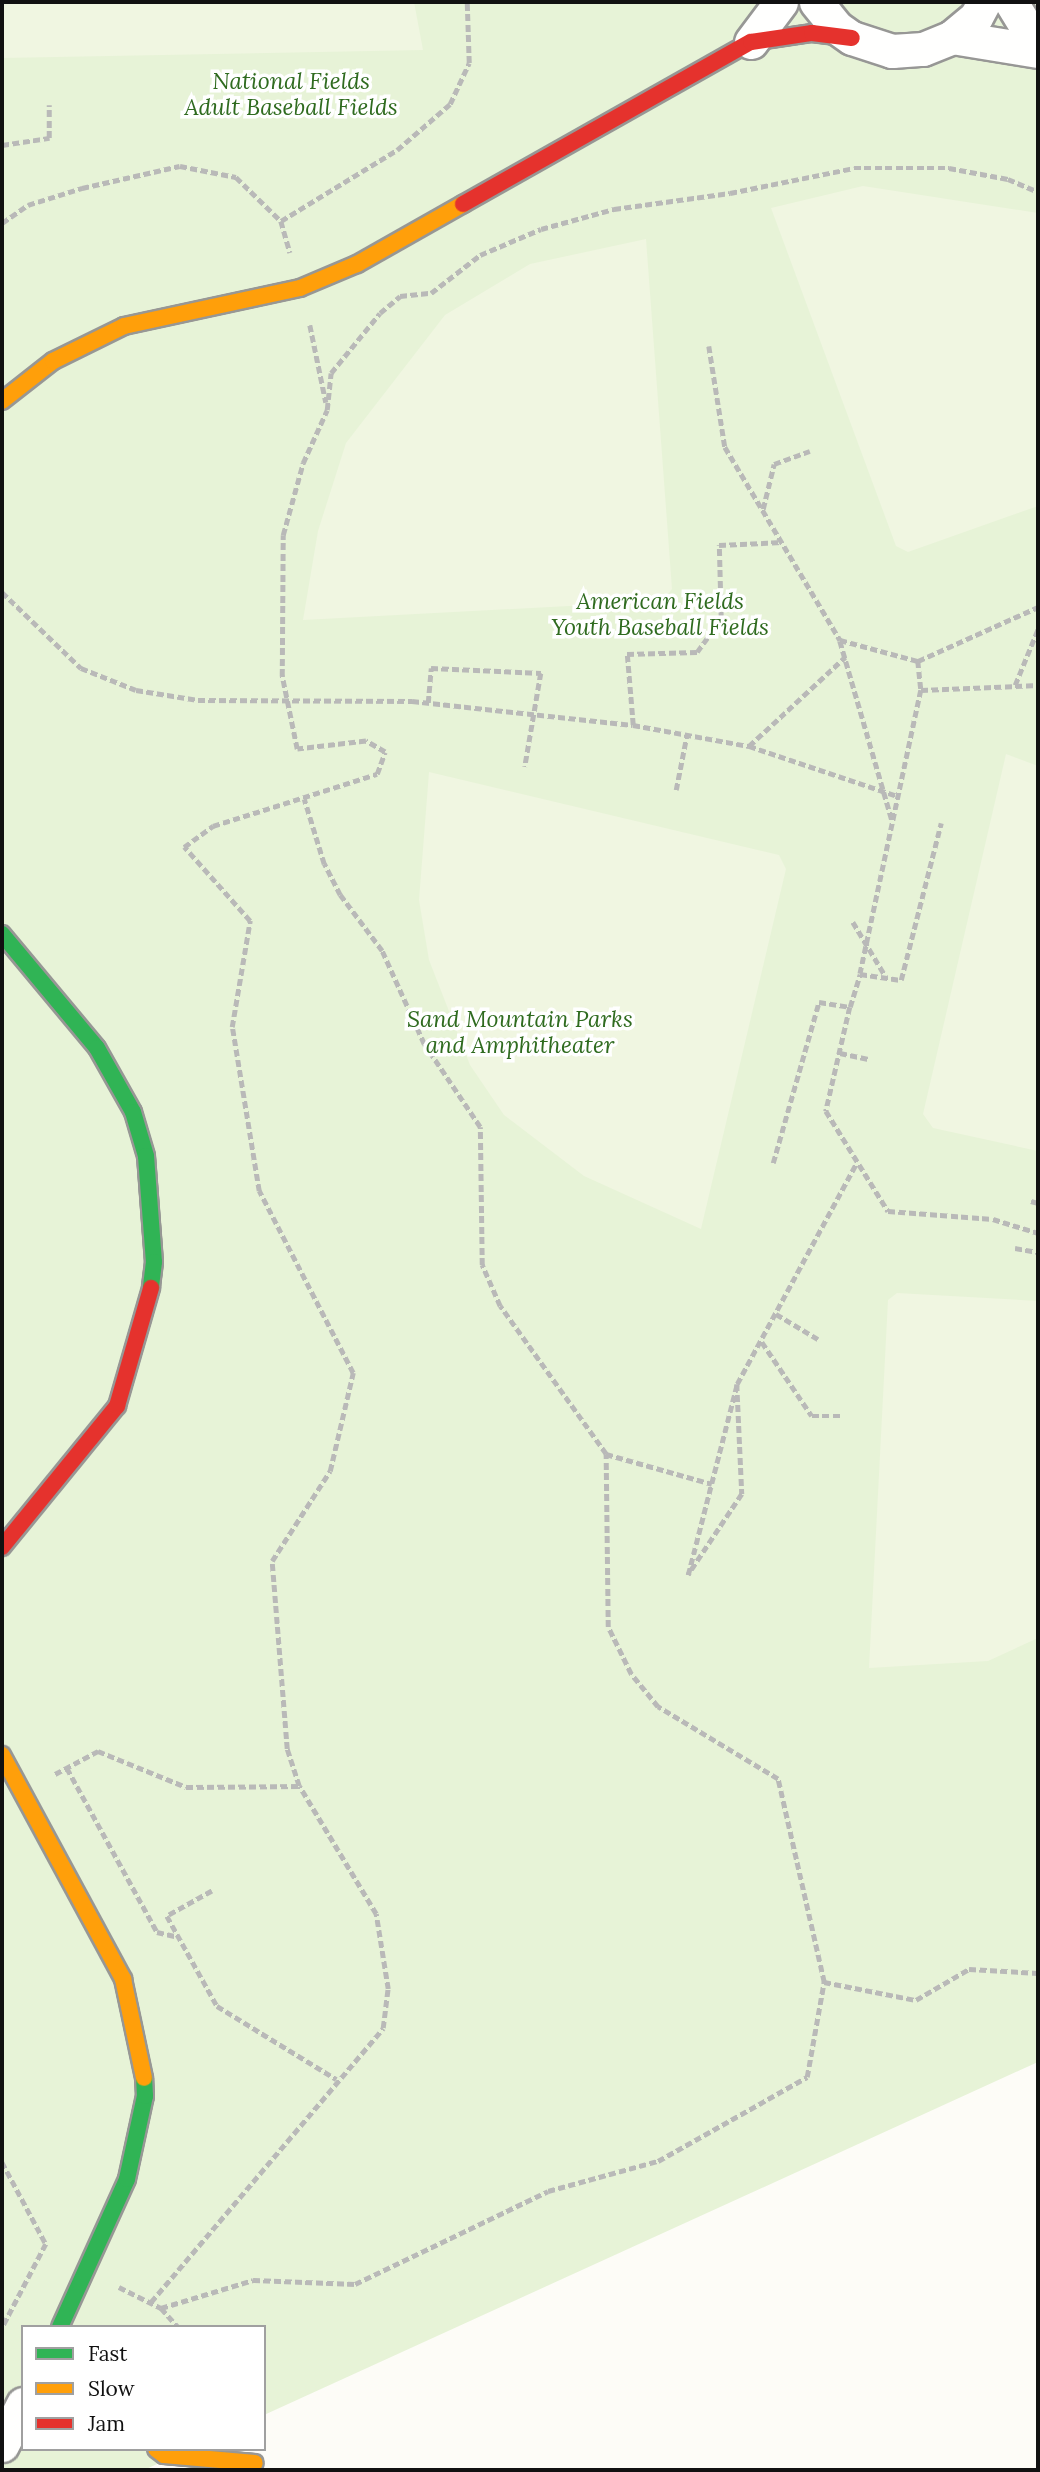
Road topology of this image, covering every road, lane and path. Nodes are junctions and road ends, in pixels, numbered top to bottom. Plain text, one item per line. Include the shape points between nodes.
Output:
1 (467, 2) edge
2 (781, 2) edge
3 (816, 2) edge
4 (984, 2) edge
5 (1011, 2) edge
6 (852, 37) junction
7 (952, 37) junction
8 (751, 42) junction
9 (1038, 49) edge
10 (49, 105) dead end
11 (2, 145) edge
12 (1038, 192) edge
13 (2, 223) edge
14 (709, 346) dead end
15 (2, 401) edge
16 (810, 452) dead end
17 (763, 510) junction
18 (782, 542) junction
19 (2, 592) edge
20 (1038, 607) edge
21 (1038, 629) edge
22 (840, 640) junction
23 (845, 657) junction
24 (918, 661) junction
25 (1015, 685) junction
26 (1038, 685) edge
27 (921, 690) junction
28 (290, 702) junction
29 (428, 703) junction
30 (537, 714) junction
31 (633, 725) junction
32 (687, 734) junction
33 (749, 746) junction
34 (525, 767) dead end
35 (676, 790) dead end
36 (884, 792) junction
37 (898, 796) junction
38 (304, 799) junction
39 (892, 821) junction
40 (941, 823) dead end
41 (853, 922) dead end
42 (2, 934) edge
43 (866, 947) junction
44 (860, 974) junction
45 (886, 978) junction
46 (850, 1007) junction
47 (840, 1053) junction
48 (867, 1059) dead end
49 (773, 1163) dead end
50 (857, 1163) junction
51 (1031, 1201) dead end
52 (1038, 1203) edge
53 (1038, 1233) edge
54 (1014, 1248) dead end
55 (1038, 1252) edge
56 (776, 1314) junction
57 (818, 1339) dead end
58 (762, 1342) junction
59 (737, 1384) junction
60 (842, 1416) dead end
61 (606, 1454) junction
62 (712, 1484) junction
63 (2, 1546) edge
64 (2, 1755) edge
65 (67, 1768) dead end
66 (299, 1786) junction
67 (22, 1791) junction
68 (212, 1891) dead end
69 (176, 1936) junction
70 (1038, 1973) edge
71 (824, 1982) junction
72 (337, 2079) junction
73 (2, 2162) edge
74 (46, 2244) junction
75 (85, 2273) junction
76 (151, 2302) junction
77 (161, 2308) junction
78 (61, 2325) edge
79 (176, 2325) edge
80 (2, 2328) edge
81 (21, 2408) edge
82 (2, 2445) edge
83 (160, 2452) edge
84 (254, 2461) edge

1 - 13 path via 469,63 450,104 397,150 281,221 236,177 180,166 38,202
2 - 8 street
3 - 6 street via 836,27
4 - 7 street via 976,17
5 - 9 street
6 - 7 street via 892,51 923,49
6 - 8 street via 812,33
7 - 9 street
8 - 15 street via 357,264 300,288 124,326 53,361
10 - 11 path via 49,138
12 - 28 path via 1009,179 949,168 853,168 730,193 614,209 541,229 480,255 431,293 400,296 380,313 331,373 327,410 303,463 283,535 282,676
14 - 17 path via 725,447
16 - 17 path via 774,464
17 - 18 path
18 - 22 path
18 - 31 path via 719,545 721,618 697,652 627,654
19 - 28 path via 81,668 136,690 198,700
20 - 24 path
21 - 25 path
22 - 23 path
22 - 24 path
23 - 33 path
23 - 36 path
24 - 27 path
25 - 26 path
25 - 27 path
27 - 37 path
28 - 29 path
28 - 38 path via 297,750 366,741 385,752 377,774
29 - 30 path
29 - 30 path via 431,668 541,673
30 - 31 path
30 - 34 path
31 - 32 path
32 - 33 path
32 - 35 path
33 - 36 path
36 - 37 path
36 - 39 path
37 - 39 path
38 - 61 path via 324,864 340,895 382,951 424,1044 480,1127 482,1265 495,1296
38 - 66 path via 214,826 184,847 250,922 232,1027 259,1191 353,1373 330,1471 272,1561 287,1749
39 - 43 path
40 - 45 path via 901,980
41 - 43 path
42 - 63 street via 97,1048 133,1112 146,1156 154,1262 148,1309 117,1406
43 - 44 path
43 - 45 path
44 - 45 path
44 - 46 path
46 - 47 path
46 - 49 path via 819,1002
47 - 48 path
47 - 50 path via 826,1111
50 - 53 path via 888,1211 993,1219
50 - 56 path
51 - 52 path
54 - 55 path
56 - 57 path
56 - 58 path
58 - 59 path
58 - 60 path via 812,1416
59 - 62 path
59 - 62 path via 742,1494 688,1575
61 - 62 path
61 - 71 path via 608,1627 631,1674 659,1707 778,1779
64 - 67 street
65 - 69 path via 157,1932
66 - 67 path via 186,1787 98,1751
66 - 72 path via 376,1914 387,1989 383,2028
67 - 75 street via 123,1979 143,2060 145,2096 127,2179
68 - 69 path via 167,1916
69 - 72 path via 217,2006
70 - 71 path via 968,1969 916,2000
71 - 77 path via 807,2077 658,2161 548,2190 355,2284 253,2280
72 - 76 path
73 - 74 path
74 - 75 path
74 - 80 path
75 - 76 path
75 - 78 street
76 - 77 path
77 - 79 path
81 - 82 street
83 - 84 street

